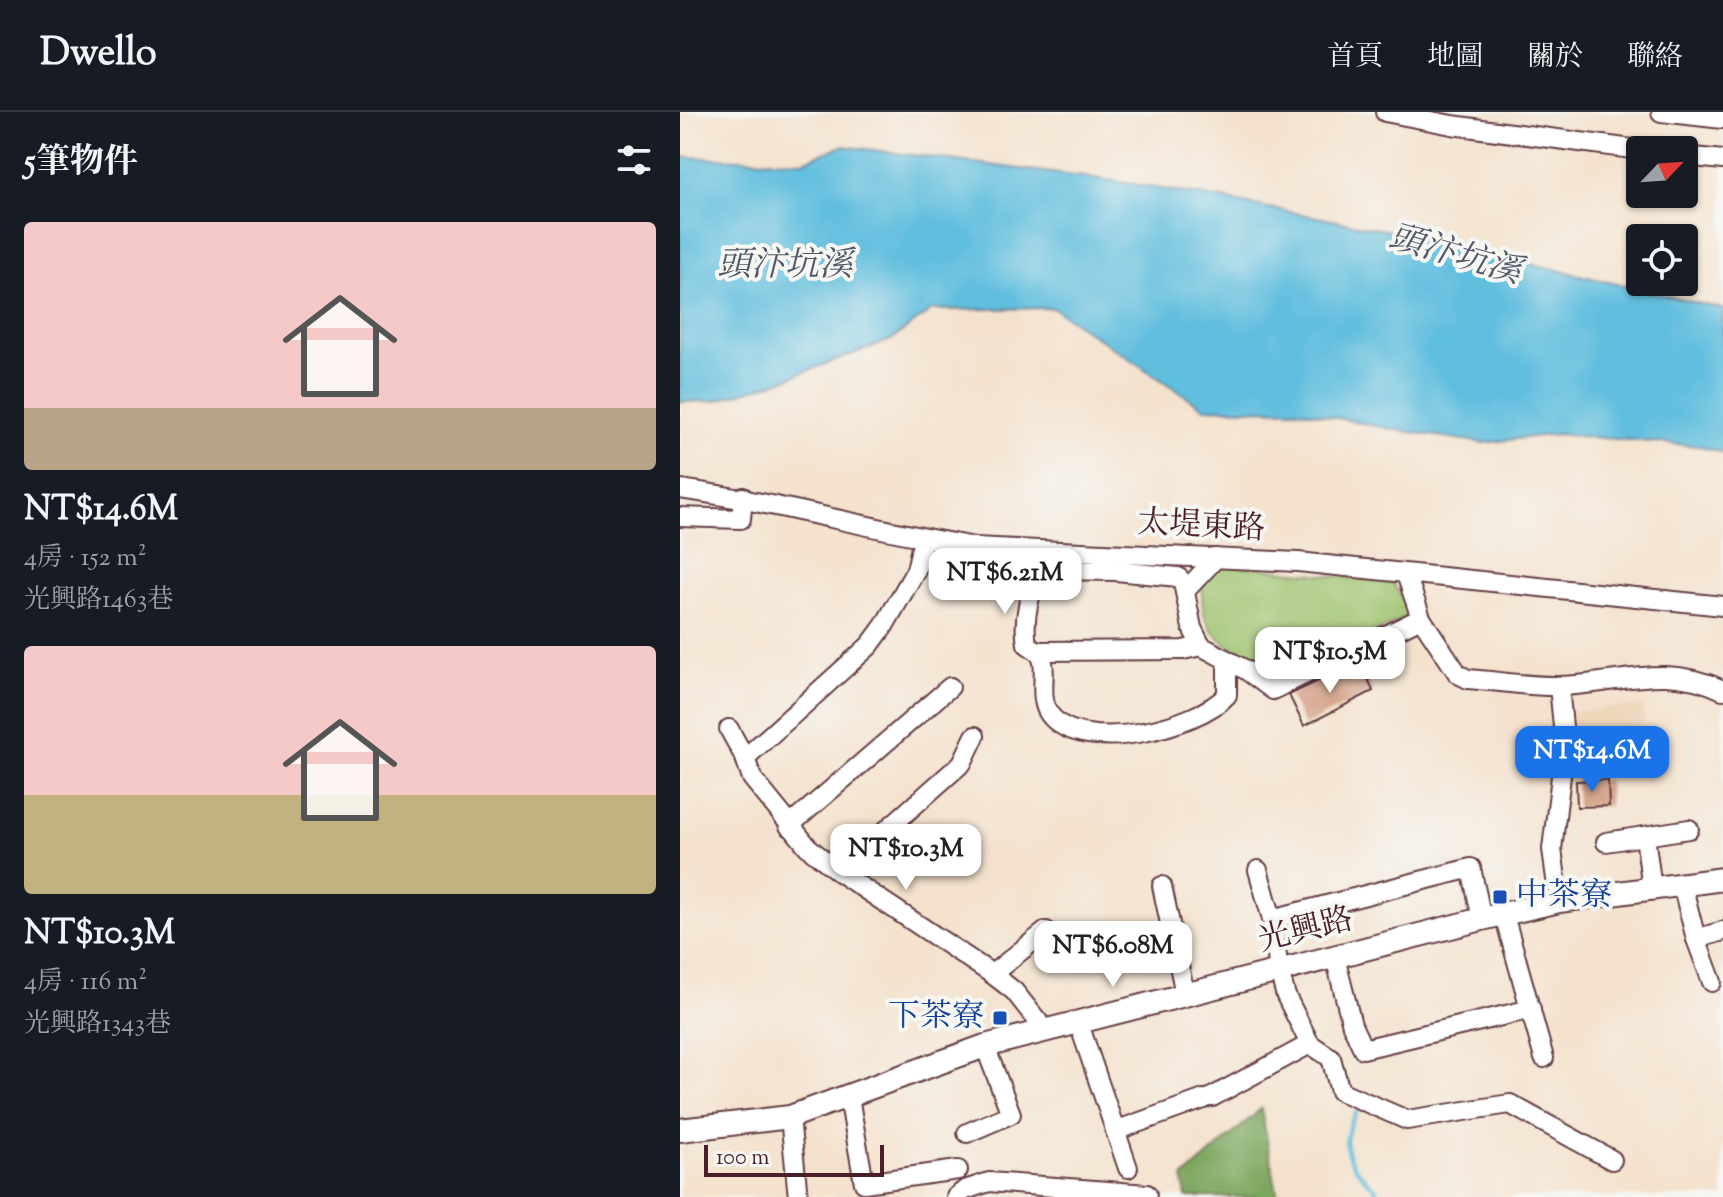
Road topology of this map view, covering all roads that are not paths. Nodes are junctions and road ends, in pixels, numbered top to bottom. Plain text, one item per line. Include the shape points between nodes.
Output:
1 (1385, 112) edge
2 (1661, 112) edge
3 (1723, 119) edge
4 (1626, 148) edge
5 (1698, 157) edge
6 (1723, 160) edge
7 (680, 489) edge
8 (743, 497) junction
9 (680, 517) edge
10 (923, 539) junction
11 (1212, 562) junction
12 (1406, 574) junction
13 (1185, 591) junction
14 (1723, 606) edge
15 (1421, 618) junction
16 (1201, 646) junction
17 (1039, 651) junction
18 (1227, 661) junction
19 (1559, 686) junction
20 (950, 687) dead end
21 (1723, 690) edge
22 (729, 729) dead end
23 (975, 736) dead end
24 (745, 758) junction
25 (789, 826) junction
26 (1689, 829) dead end
27 (1645, 836) junction
28 (1606, 842) dead end
29 (1258, 870) dead end
30 (839, 872) junction
31 (1723, 879) edge
32 (1682, 884) junction
33 (1162, 886) dead end
34 (1652, 889) junction
35 (1559, 901) junction
36 (1504, 915) junction
37 (1272, 919) junction
38 (1482, 919) junction
39 (1046, 931) dead end
40 (1723, 931) edge
41 (1696, 939) junction
42 (1335, 957) junction
43 (1279, 971) junction
44 (992, 974) junction
45 (1712, 982) dead end
46 (1185, 994) junction
47 (1531, 1009) junction
48 (1078, 1021) junction
49 (1045, 1030) junction
50 (1310, 1044) junction
51 (985, 1046) junction
52 (1544, 1058) dead end
53 (849, 1097) junction
54 (790, 1117) junction
55 (680, 1130) edge
56 (1115, 1131) junction
57 (967, 1133) dead end
58 (1612, 1160) dead end
59 (1128, 1168) dead end
60 (958, 1170) dead end
61 (1052, 1191) edge
62 (1147, 1194) dead end
63 (964, 1195) edge
64 (798, 1197) edge

1 - 4 street
2 - 3 street
5 - 6 street
7 - 8 street, 太堤東路
8 - 9 street via 741,519
8 - 10 street, 太堤東路
10 - 11 street, 太堤東路
10 - 24 street via 916,570 870,645
11 - 12 street, 太堤東路 via 1298,562
11 - 13 street
12 - 14 street, 太堤東路
12 - 15 street
13 - 16 street
13 - 17 street via 1178,577 1044,571 1036,580 1024,624 1027,644
15 - 18 street via 1273,690
15 - 19 street via 1458,674 1468,679
16 - 17 street
16 - 18 street
17 - 18 street via 1042,696 1051,716 1084,734 1109,737 1185,719 1217,705 1227,695
19 - 21 street via 1661,675 1686,676
19 - 35 street via 1566,757 1552,849
20 - 25 street
22 - 24 street
23 - 30 street via 962,763
24 - 25 street via 752,778
25 - 30 street
26 - 27 street
27 - 28 street
27 - 34 street
29 - 37 street
30 - 44 street
31 - 32 main road, 光興路
32 - 34 main road, 光興路
32 - 41 street
33 - 46 street
34 - 35 main road, 光興路
35 - 36 main road, 光興路
36 - 38 main road, 光興路
36 - 47 street
37 - 38 street via 1471,868
37 - 43 street
38 - 42 main road, 光興路
39 - 44 street
40 - 41 street
41 - 45 street
42 - 43 main road, 光興路
42 - 47 street via 1363,1049
43 - 46 main road, 光興路
43 - 50 street
44 - 49 street via 1014,991
46 - 48 main road, 光興路
47 - 52 street
48 - 49 main road, 光興路
48 - 56 street
49 - 51 main road, 光興路
50 - 56 street via 1208,1098
50 - 58 street via 1331,1058 1340,1091 1407,1120 1510,1104
51 - 53 main road, 光興路
51 - 57 street via 1011,1114
53 - 54 main road, 光興路
53 - 60 street via 864,1183
54 - 55 main road, 光興路
54 - 64 street
56 - 59 street
61 - 62 street
61 - 63 street via 989,1182

